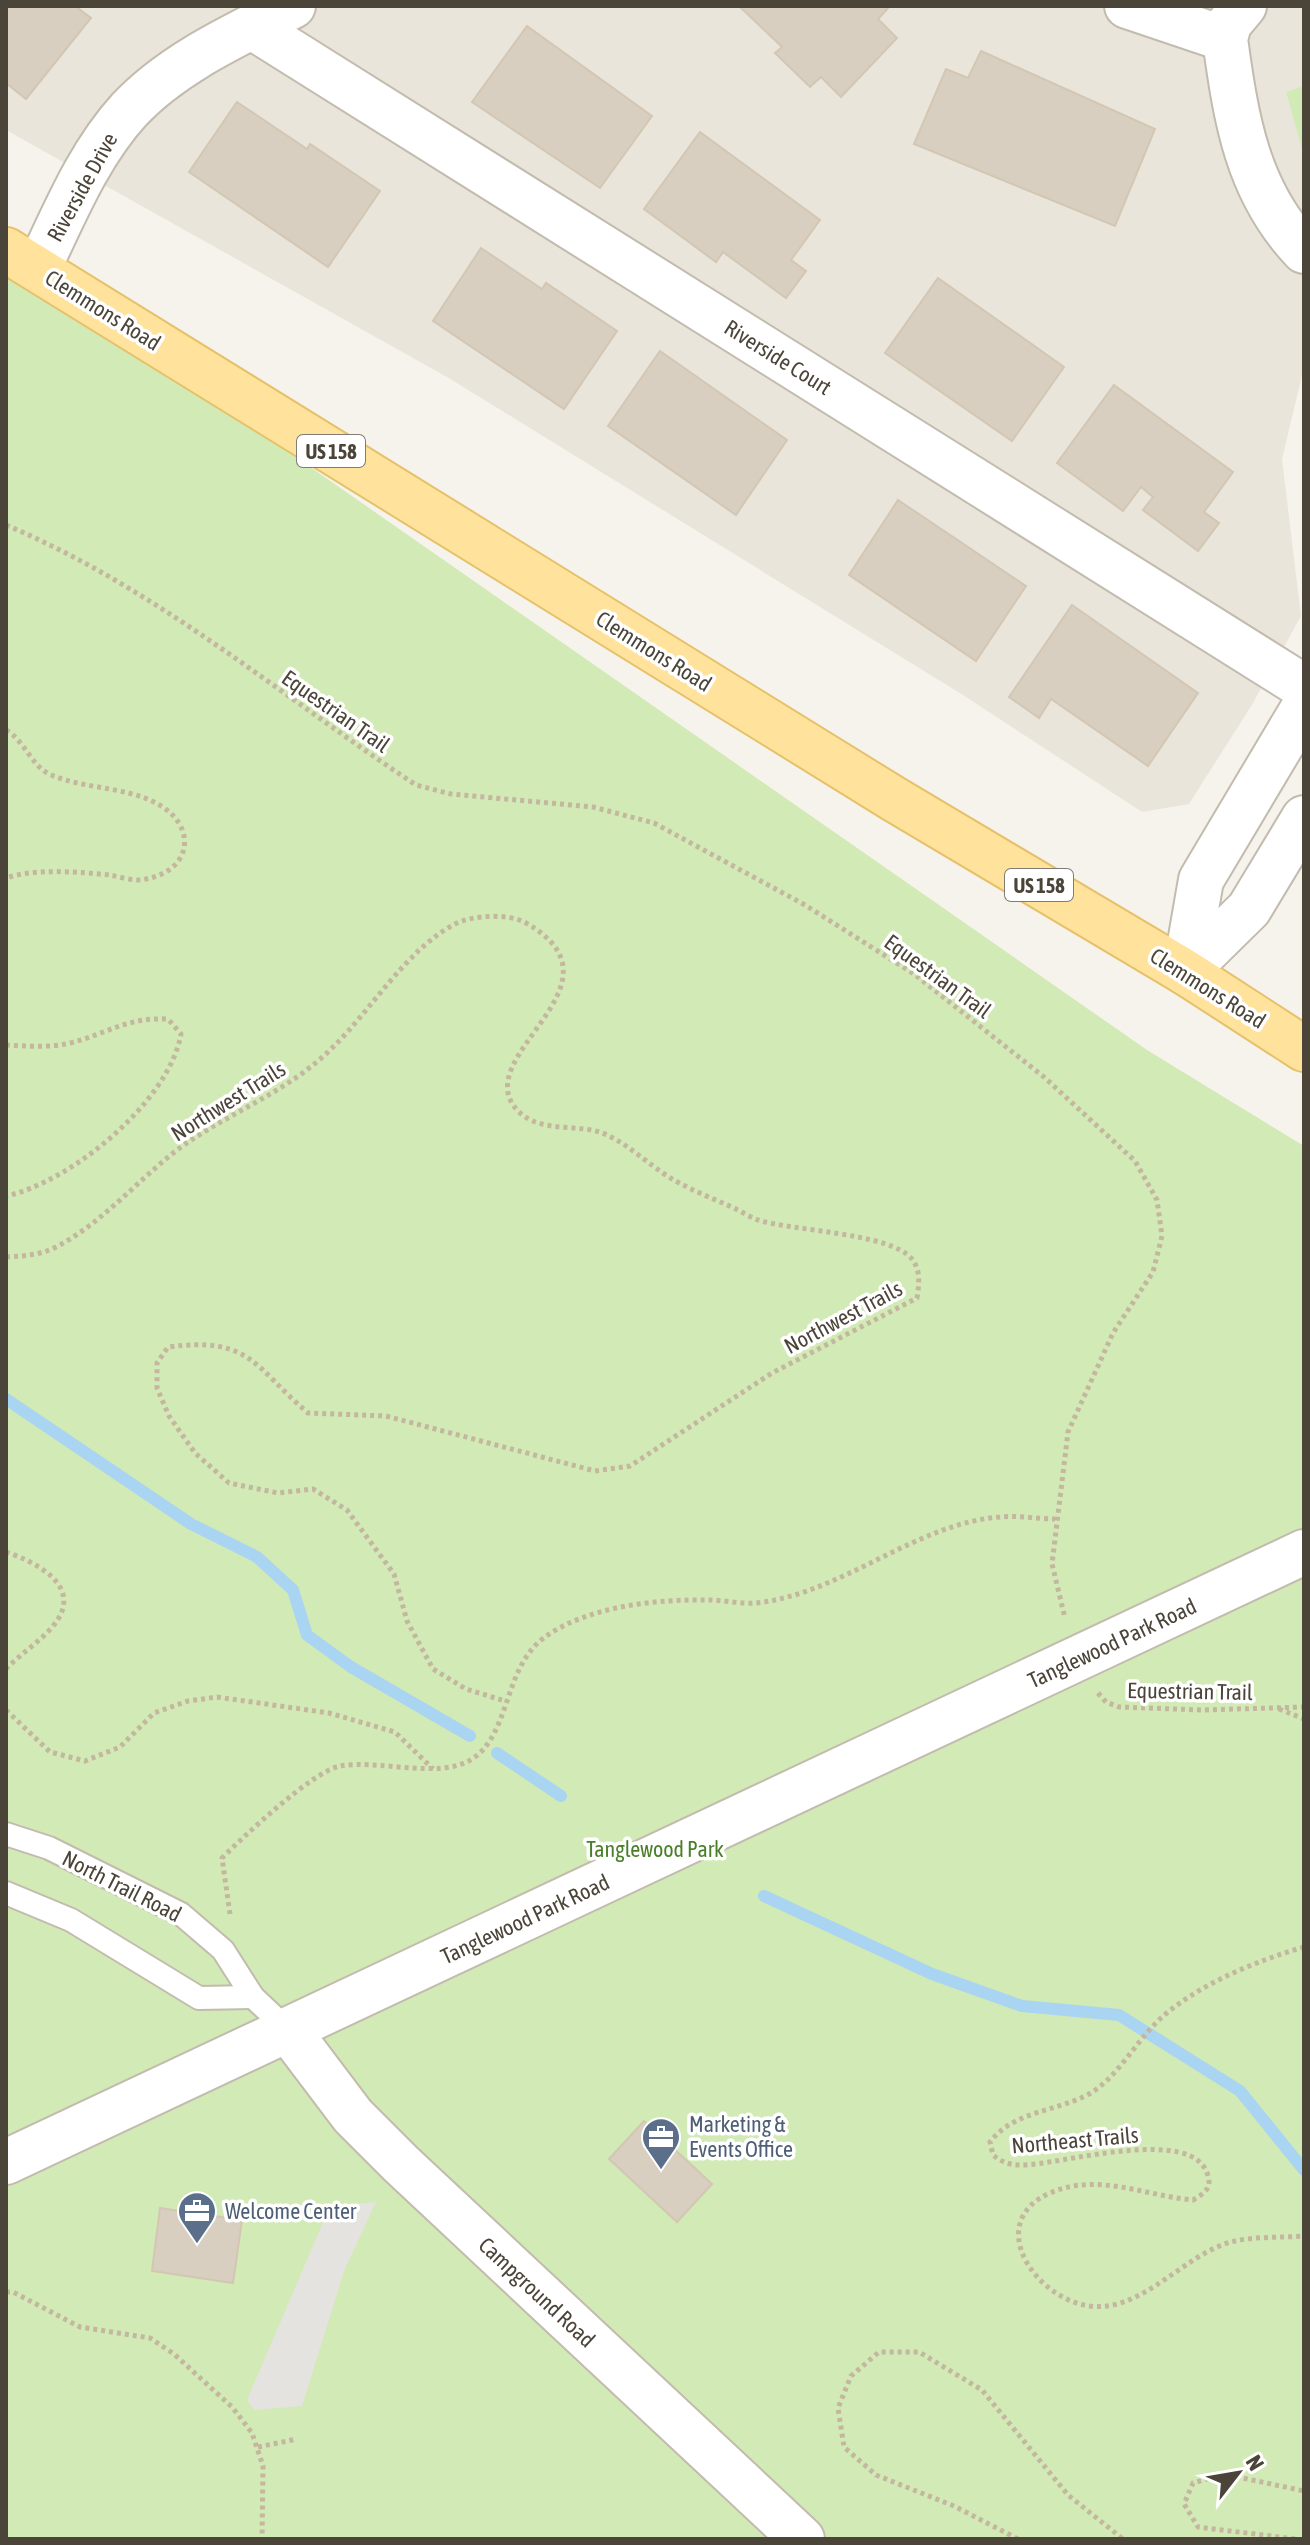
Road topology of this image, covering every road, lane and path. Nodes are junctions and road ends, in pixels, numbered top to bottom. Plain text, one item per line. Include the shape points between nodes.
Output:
1 (293, 6) edge
2 (1127, 6) edge
3 (1235, 23) edge
4 (252, 27) junction
5 (1304, 251) edge
6 (22, 259) edge
7 (6, 525) edge
8 (1304, 687) edge
9 (1304, 707) edge
10 (6, 730) edge
11 (1304, 818) edge
12 (6, 878) edge
13 (1185, 972) junction
14 (6, 1045) edge
15 (1304, 1049) edge
16 (6, 1196) edge
17 (6, 1257) edge
18 (1055, 1519) junction
19 (6, 1552) edge
20 (1304, 1552) edge
21 (1080, 1658) junction
22 (6, 1669) edge
23 (505, 1701) junction
24 (1304, 1707) edge
25 (1278, 1708) junction
26 (6, 1710) edge
27 (1304, 1719) edge
28 (433, 1769) junction
29 (6, 1834) edge
30 (6, 1893) edge
31 (231, 1924) dead end
32 (1304, 1947) edge
33 (253, 1997) junction
34 (288, 2030) junction
35 (6, 2162) edge
36 (1304, 2236) edge
37 (6, 2292) edge
38 (297, 2439) dead end
39 (258, 2447) junction
40 (1304, 2491) edge
41 (262, 2539) edge
42 (802, 2539) edge
43 (1018, 2539) edge
44 (1123, 2539) edge
45 (1295, 2539) edge

1 - 4 street, Riverside Drive
2 - 3 street
3 - 5 street via 1241,141 1272,211
4 - 6 street, Riverside Drive via 168,76 129,109
4 - 8 street, Riverside Court
6 - 13 main road, Clemmons Road / US 158 via 894,799
7 - 18 path, Equestrian Trail via 123,584 416,785 451,794 545,800 627,813 805,905 914,974 1095,1121 1135,1161 1157,1200 1162,1236 1153,1272 1113,1333 1068,1432
9 - 13 street via 1201,880
10 - 12 path via 44,772 157,803 177,820 187,841 182,859 165,873 144,880 22,873
11 - 13 street via 1249,909
13 - 15 main road, Clemmons Road / US 158
14 - 16 path, Northwest Trails via 70,1043 148,1018 168,1019 181,1034 178,1053 122,1126 64,1173
17 - 23 path, Northwest Trails via 42,1254 62,1244 178,1150 330,1050 427,942 457,923 486,917 523,921 553,943 564,972 555,1003 518,1055 510,1081 518,1111 567,1130 605,1134 674,1180 758,1220 892,1245 912,1259 920,1279 917,1298 772,1373 630,1466 595,1471 386,1416 308,1413 257,1362 229,1348 168,1347 157,1363 157,1388 195,1453 229,1483 278,1493 313,1489 347,1510 394,1574 407,1621 433,1669 466,1689
18 - 21 path, Equestrian Trail via 1052,1564
18 - 23 path via 999,1517 947,1530 803,1593 754,1603 652,1600 594,1615 546,1636 531,1650
19 - 22 path via 53,1574 62,1611
20 - 21 street, Tanglewood Park Road
21 - 25 path, Equestrian Trail via 1096,1691 1119,1707
21 - 34 street, Tanglewood Park Road
23 - 28 path via 501,1723 472,1759
24 - 25 path, Equestrian Trail
25 - 27 path
26 - 28 path via 50,1752 85,1761 120,1747 154,1713 217,1697 329,1713 395,1732
28 - 31 path via 372,1763 337,1767 259,1822 222,1858
29 - 33 lane, North Trail Road via 49,1848 181,1914 223,1950
30 - 33 lane via 71,1920 199,1998
32 - 36 path, Northeast Trails via 1202,1990 1161,2018 1094,2091 1021,2118 990,2142 1002,2163 1024,2165 1141,2148 1196,2160 1207,2172 1210,2183 1205,2193 1193,2200 1088,2183 1028,2206 1019,2229 1021,2255 1041,2286 1088,2306 1116,2304 1232,2242
33 - 34 lane, North Trail Road
34 - 35 street, Tanglewood Park Road
34 - 42 street, Campground Road via 353,2116 401,2164
37 - 39 path via 80,2327 150,2338 232,2407
38 - 39 path
39 - 41 path via 263,2466
40 - 45 path via 1224,2474 1193,2483 1184,2504 1198,2527
43 - 44 path via 876,2475 844,2447 838,2408 851,2376 879,2352 919,2352 970,2382 1068,2495

